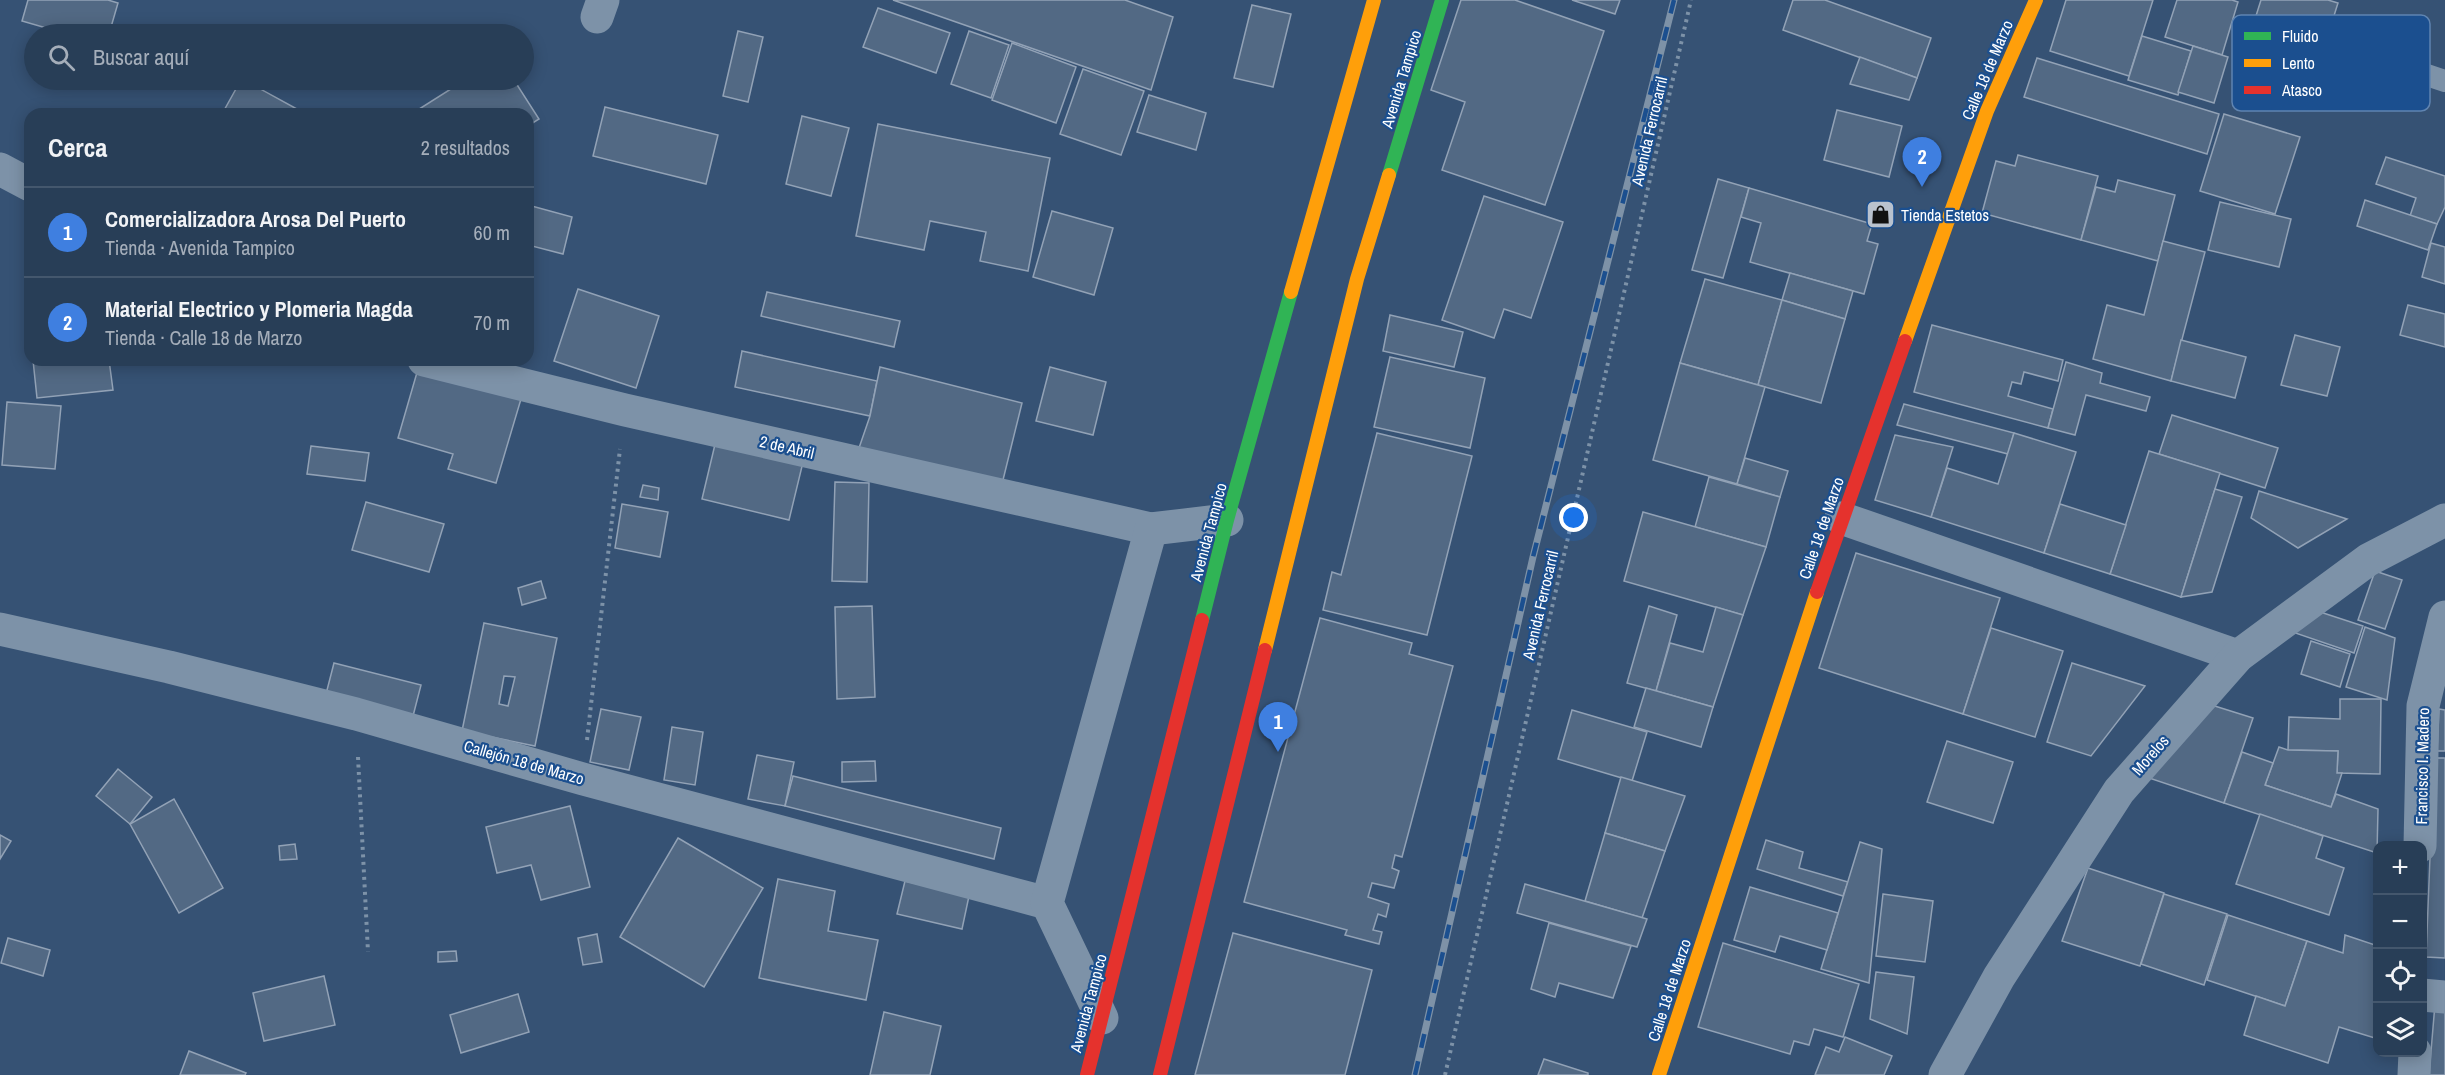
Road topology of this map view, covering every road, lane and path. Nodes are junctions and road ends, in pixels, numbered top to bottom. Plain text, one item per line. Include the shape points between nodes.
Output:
1 (1374, 0) edge
2 (1442, 0) edge
3 (1691, 0) edge
4 (2036, 0) edge
5 (2430, 76) edge
6 (2445, 81) edge
7 (0, 169) edge
8 (24, 182) edge
9 (448, 366) edge
10 (625, 410) junction
11 (1841, 518) junction
12 (2445, 519) edge
13 (1227, 520) junction
14 (1151, 529) junction
15 (2445, 617) edge
16 (0, 629) edge
17 (2238, 656) junction
18 (356, 714) junction
19 (583, 779) junction
20 (2421, 841) edge
21 (1047, 903) junction
22 (368, 952) dead end
23 (2427, 995) edge
24 (2445, 997) edge
25 (1102, 1018) junction
26 (2415, 1057) edge
27 (1087, 1075) edge
28 (1160, 1075) edge
29 (1444, 1075) edge
30 (1659, 1075) edge
31 (1945, 1075) edge
32 (2414, 1075) edge

1 - 13 main road, Avenida Tampico
2 - 28 main road, Avenida Tampico via 1357,279
3 - 29 path, Avenida Ferrocarril
4 - 11 main road, Calle 18 de Marzo via 1987,111
5 - 6 lane
7 - 8 street
9 - 10 street, 2 de Abril
10 - 14 street, 2 de Abril
10 - 19 path
11 - 17 street
11 - 30 main road, Calle 18 de Marzo
12 - 17 street, Morelos via 2368,560
13 - 14 street, 2 de Abril
13 - 25 main road, Avenida Tampico
14 - 21 street
15 - 20 street, Francisco I. Madero via 2423,706
16 - 18 street, Callejón 18 de Marzo
17 - 31 street, Morelos via 2119,791 1999,977
18 - 19 street, Callejón 18 de Marzo
18 - 22 path
19 - 21 street, Callejón 18 de Marzo
21 - 25 street
23 - 24 street
25 - 27 main road, Avenida Tampico
26 - 32 street

